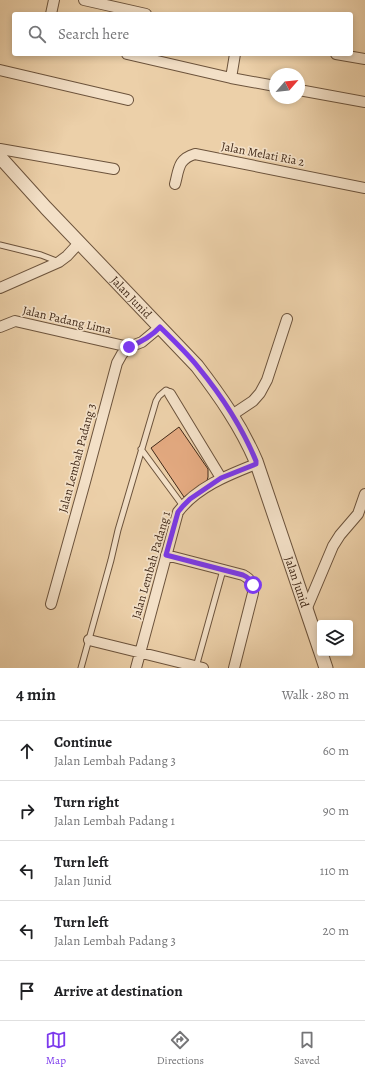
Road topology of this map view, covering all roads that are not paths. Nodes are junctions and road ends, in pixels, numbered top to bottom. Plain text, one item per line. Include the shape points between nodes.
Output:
1 (54, 0) edge
2 (84, 0) edge
3 (51, 12) edge
4 (137, 12) edge
5 (136, 56) edge
6 (235, 56) edge
7 (348, 56) edge
8 (365, 59) edge
9 (0, 70) edge
10 (231, 78) junction
11 (269, 85) edge
12 (305, 91) edge
13 (128, 100) dead end
14 (365, 102) edge
15 (0, 149) edge
16 (0, 157) edge
17 (114, 169) dead end
18 (175, 184) dead end
19 (365, 188) edge
20 (0, 244) edge
21 (77, 245) junction
22 (63, 259) junction
23 (0, 288) edge
24 (287, 319) dead end
25 (0, 327) edge
26 (156, 331) junction
27 (129, 347) junction
28 (170, 394) joint
29 (232, 416) junction
30 (141, 449) junction
31 (256, 464) junction
32 (221, 478) junction
33 (365, 494) edge
34 (183, 506) junction
35 (166, 555) junction
36 (223, 570) junction
37 (50, 604) dead end
38 (306, 610) junction
39 (89, 640) junction
40 (317, 641) edge
41 (140, 651) junction
42 (322, 656) edge
43 (198, 667) edge
44 (81, 668) edge
45 (136, 668) edge
46 (234, 668) edge
47 (326, 668) edge

1 - 3 street
2 - 4 street
5 - 10 street
6 - 10 street
7 - 8 street
9 - 13 street
10 - 11 street
12 - 14 street
15 - 17 street
16 - 21 street, Jalan Junid
18 - 19 street, Jalan Melati Ria 2 via 180,163 187,156 195,154
20 - 22 lane
21 - 22 street
21 - 26 street, Jalan Junid
22 - 23 street
24 - 29 street via 267,380 260,393
25 - 27 street, Jalan Padang Lima via 15,321
26 - 27 street, Jalan Lembah Padang 3 via 142,342
26 - 29 street, Jalan Junid via 197,366
27 - 37 street, Jalan Lembah Padang 3 via 117,363
28 - 30 lane via 166,390 156,401
28 - 32 street
29 - 31 street, Jalan Junid via 247,441
30 - 34 lane
30 - 39 lane
31 - 32 street, Jalan Lembah Padang 1
31 - 38 street, Jalan Junid
32 - 34 street, Jalan Lembah Padang 1
33 - 38 street via 358,514 333,546
34 - 35 street, Jalan Lembah Padang 1 via 178,512
35 - 36 street
35 - 41 street, Jalan Lembah Padang 1
36 - 43 lane
36 - 46 street via 248,577 253,585
38 - 40 street, Jalan Junid
39 - 41 street
39 - 44 lane
41 - 43 street
41 - 45 street, Jalan Lembah Padang 1
42 - 47 street

